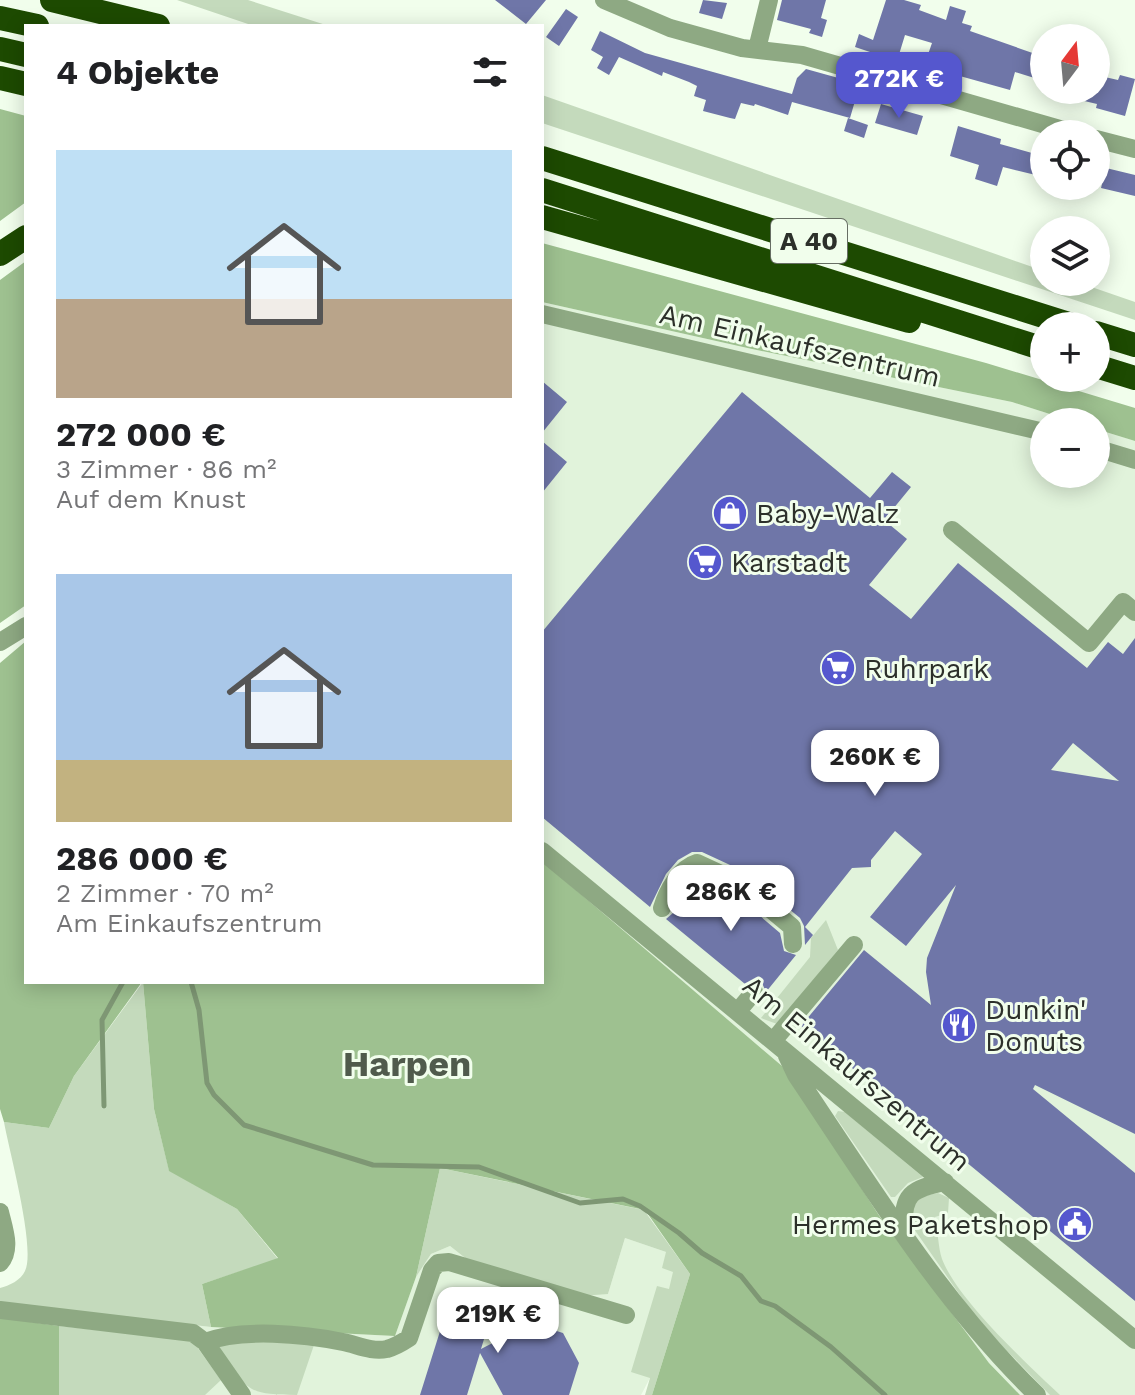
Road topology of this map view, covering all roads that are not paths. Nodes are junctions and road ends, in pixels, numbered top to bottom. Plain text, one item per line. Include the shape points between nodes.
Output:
1 (52, 0) edge
2 (98, 0) edge
3 (604, 0) edge
4 (769, 0) edge
5 (0, 18) edge
6 (28, 24) edge
7 (153, 24) edge
8 (156, 24) edge
9 (0, 49) edge
10 (757, 49) junction
11 (24, 55) edge
12 (0, 78) edge
13 (24, 84) edge
14 (1030, 120) edge
15 (1110, 143) edge
16 (1135, 149) edge
17 (544, 159) edge
18 (544, 191) edge
19 (544, 218) edge
20 (24, 238) edge
21 (0, 254) edge
22 (1031, 312) edge
23 (544, 314) edge
24 (1110, 337) edge
25 (1135, 345) edge
26 (1030, 346) edge
27 (1030, 347) edge
28 (1110, 370) edge
29 (1135, 378) edge
30 (1030, 429) edge
31 (1110, 452) edge
32 (1135, 460) edge
33 (952, 530) dead end
34 (1135, 612) edge
35 (24, 627) edge
36 (0, 642) edge
37 (544, 853) edge
38 (662, 908) dead end
39 (793, 944) dead end
40 (854, 945) dead end
41 (754, 992) dead end
42 (738, 1011) junction
43 (778, 1046) junction
44 (945, 1182) junction
45 (0, 1212) edge
46 (904, 1230) junction
47 (0, 1263) edge
48 (0, 1310) edge
49 (626, 1315) dead end
50 (1135, 1340) edge
51 (205, 1342) junction
52 (242, 1395) edge
53 (1037, 1395) edge

1 - 7 highway
2 - 8 highway
3 - 10 street via 670,28
4 - 10 street
5 - 6 highway
9 - 11 highway
10 - 14 street via 802,55
12 - 13 highway
15 - 16 street
17 - 22 highway, A 40
18 - 26 highway, A 40
19 - 27 highway via 865,311
20 - 21 highway
23 - 30 street, Am Einkaufszentrum
24 - 25 highway
28 - 29 highway
31 - 32 street
33 - 34 street via 1089,643 1123,602
35 - 36 street
37 - 42 street, Am Einkaufszentrum
38 - 39 street via 666,893 697,863 733,879 780,916 792,927
40 - 43 street
41 - 42 street
42 - 43 street, Am Einkaufszentrum
43 - 44 street, Am Einkaufszentrum
43 - 46 street
44 - 46 street via 912,1193 904,1203
44 - 50 street, Am Einkaufszentrum
45 - 47 street via 6,1256
46 - 53 street via 964,1317
48 - 51 street via 193,1333
49 - 51 street via 449,1262 432,1270 409,1338 388,1349 298,1336 225,1334
51 - 52 street

